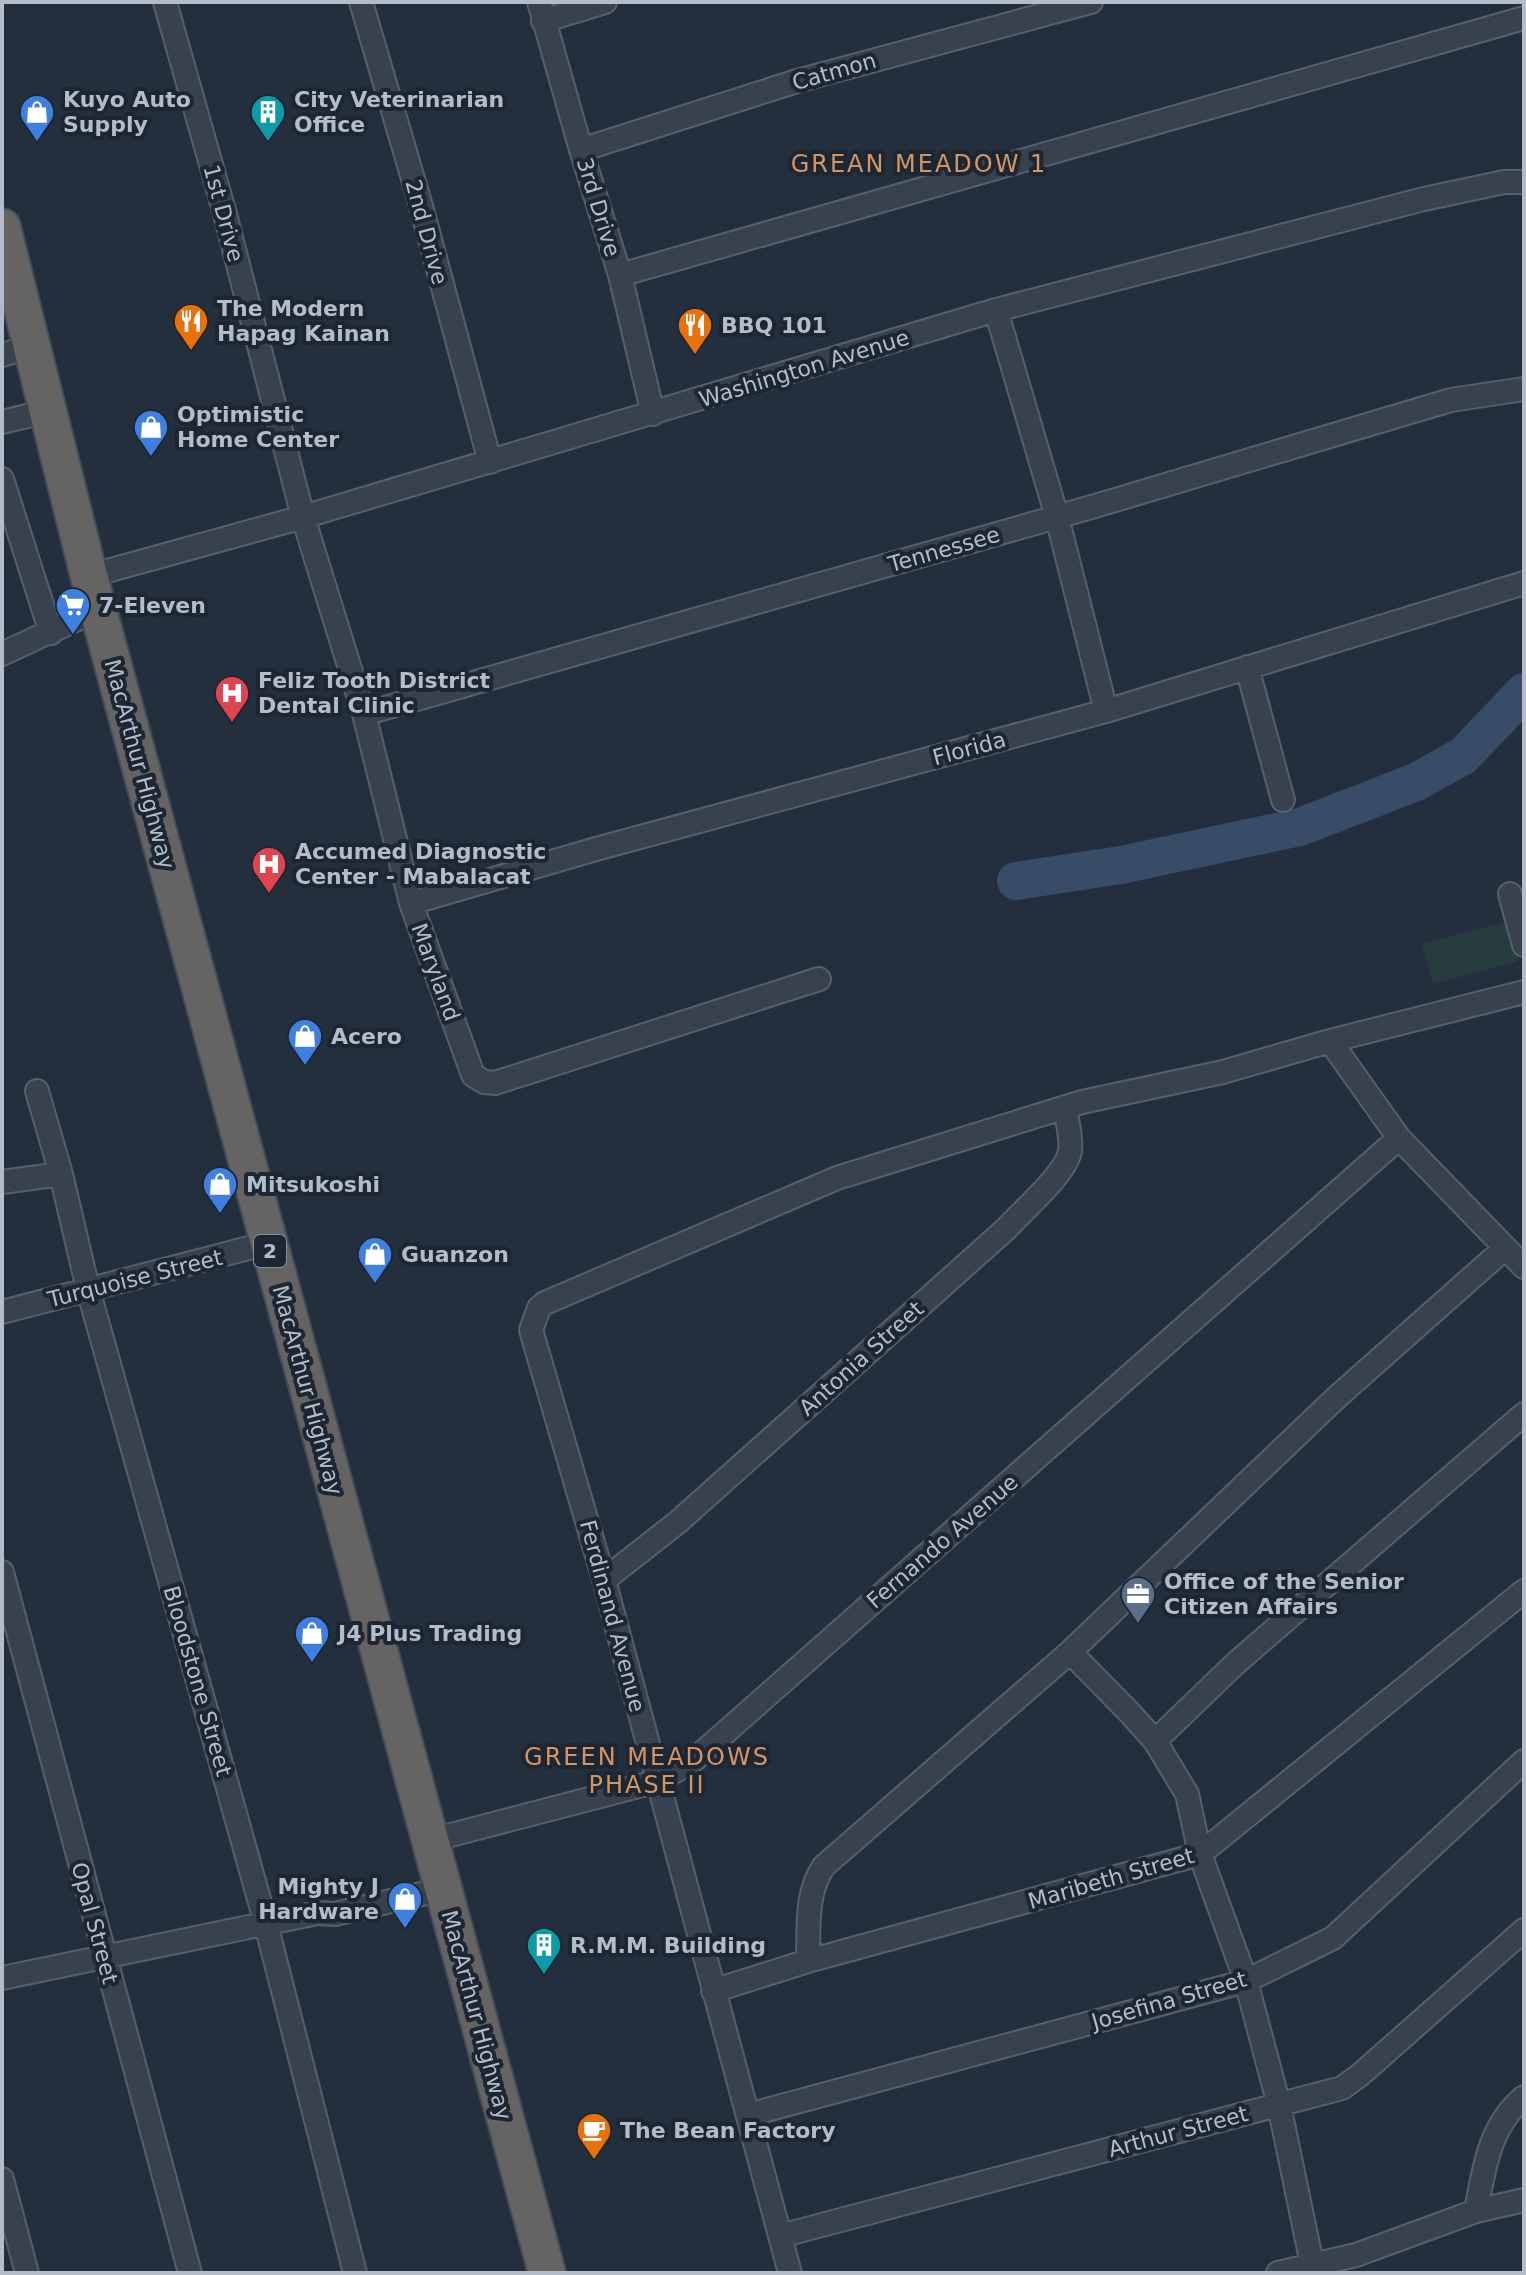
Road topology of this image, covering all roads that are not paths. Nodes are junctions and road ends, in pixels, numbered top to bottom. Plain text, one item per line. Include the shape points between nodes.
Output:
1 (165, 2) edge
2 (361, 2) edge
3 (605, 2) edge
4 (1091, 2) edge
5 (541, 11) edge
6 (1524, 18) edge
7 (581, 150) junction
8 (1524, 182) edge
9 (2, 227) edge
10 (620, 275) junction
11 (996, 310) junction
12 (17, 350) edge
13 (1524, 389) edge
14 (48, 411) junction
15 (653, 414) junction
16 (2, 422) edge
17 (490, 462) junction
18 (2, 479) edge
19 (303, 517) junction
20 (1057, 517) junction
21 (1524, 583) edge
22 (94, 593) junction
23 (51, 633) junction
24 (2, 654) edge
25 (1247, 667) junction
26 (1106, 711) junction
27 (364, 714) junction
28 (1283, 800) dead end
29 (1510, 894) dead end
30 (411, 903) junction
31 (1524, 945) edge
32 (819, 979) dead end
33 (1524, 992) edge
34 (1330, 1041) junction
35 (37, 1091) dead end
36 (1065, 1107) junction
37 (1399, 1138) junction
38 (61, 1174) junction
39 (2, 1182) edge
40 (268, 1243) junction
41 (1504, 1249) junction
42 (1524, 1267) edge
43 (88, 1289) junction
44 (2, 1312) edge
45 (1524, 1414) edge
46 (2, 1572) edge
47 (604, 1580) junction
48 (1524, 1591) edge
49 (1070, 1652) junction
50 (1155, 1741) junction
51 (1524, 1761) edge
52 (658, 1781) junction
53 (428, 1841) junction
54 (1200, 1854) junction
55 (441, 1882) junction
56 (266, 1924) junction
57 (1524, 1930) edge
58 (105, 1957) junction
59 (808, 1961) junction
60 (2, 1978) edge
61 (1246, 1981) junction
62 (713, 1991) junction
63 (1524, 2097) edge
64 (1279, 2105) junction
65 (748, 2115) junction
66 (2, 2179) edge
67 (1524, 2200) edge
68 (1476, 2211) junction
69 (780, 2236) junction
70 (1312, 2264) junction
71 (1359, 2264) edge
72 (27, 2273) edge
73 (190, 2273) edge
74 (355, 2273) edge
75 (547, 2273) edge
76 (790, 2273) edge
77 (1278, 2273) edge

1 - 19 street, 1st Drive
2 - 17 street, 2nd Drive
3 - 5 street
4 - 7 street, Catmon via 797,81
5 - 7 street, 3rd Drive
6 - 10 street
7 - 10 street, 3rd Drive
8 - 11 street, Washington Avenue via 1424,199
9 - 12 highway, MacArthur Highway / 2
10 - 15 street, 3rd Drive
11 - 15 street, Washington Avenue
11 - 20 street
12 - 14 highway, MacArthur Highway / 2
13 - 20 street, Tennessee via 1451,400
14 - 16 street
14 - 22 highway, MacArthur Highway / 2
15 - 17 street, Washington Avenue
17 - 19 street, Washington Avenue
18 - 23 street
19 - 22 street, Washington Avenue
19 - 27 street, Maryland
20 - 26 street
20 - 27 street, Tennessee
21 - 25 street, Florida
22 - 23 street, Washington Avenue
22 - 40 highway, MacArthur Highway / 2
23 - 24 street, Washington Avenue
25 - 26 street, Florida
25 - 28 street
26 - 30 street, Florida
27 - 30 street, Maryland
29 - 31 street
30 - 32 street, Maryland via 473,1075 484,1082 495,1083
33 - 34 street
34 - 36 street via 1223,1072
34 - 37 street
35 - 38 street, Bloodstone Street
36 - 47 street, Antonia Street via 1067,1159 1006,1229 678,1522
36 - 47 street, Ferdinand Avenue via 837,1178 539,1308 531,1330
37 - 41 street
37 - 52 street, Fernando Avenue via 694,1760
38 - 39 street
38 - 43 street, Bloodstone Street
40 - 43 street, Turquoise Street
40 - 53 highway, MacArthur Highway / 2
41 - 42 street
41 - 49 street via 1337,1397
43 - 44 street, Turquoise Street
43 - 56 street, Bloodstone Street
45 - 50 street via 1236,1663
46 - 58 street, Opal Street
47 - 52 street, Ferdinand Avenue
48 - 54 street, Maribeth Street
49 - 50 street
49 - 59 street via 824,1866 810,1896
50 - 54 street via 1187,1794
51 - 61 street, Josefina Street via 1333,1938
52 - 53 street, Fernando Avenue
52 - 62 street, Ferdinand Avenue
53 - 55 highway, MacArthur Highway / 2
54 - 59 street, Maribeth Street
54 - 61 street
55 - 56 street via 332,1902 317,1913
55 - 75 highway, MacArthur Highway / 2
56 - 58 street
56 - 74 street, Bloodstone Street
57 - 64 street, Arthur Street via 1342,2088
58 - 60 street
58 - 73 street, Opal Street
59 - 62 street, Maribeth Street
61 - 64 street
61 - 65 street, Josefina Street
62 - 65 street, Ferdinand Avenue
63 - 68 street via 1497,2130
64 - 69 street, Arthur Street
64 - 70 street
65 - 69 street, Ferdinand Avenue
66 - 72 street
67 - 68 street
68 - 71 street
69 - 76 street, Ferdinand Avenue
70 - 71 street
70 - 77 street

